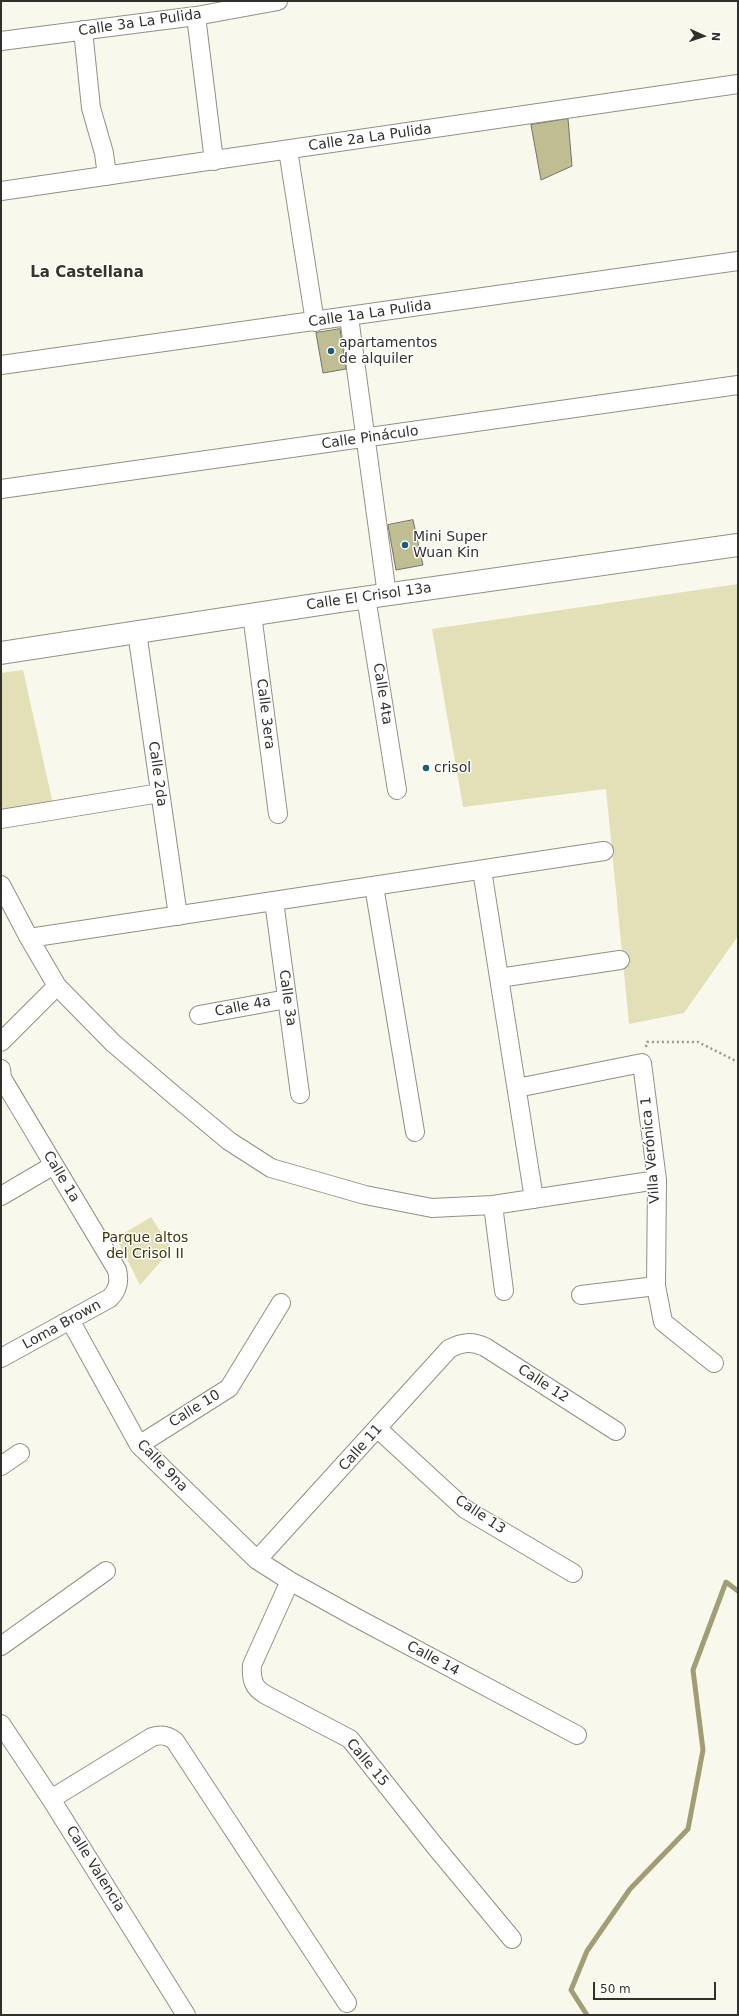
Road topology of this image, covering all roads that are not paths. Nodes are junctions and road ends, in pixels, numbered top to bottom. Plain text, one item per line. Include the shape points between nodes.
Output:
1 (278, 1) edge
2 (196, 16) junction
3 (83, 30) junction
4 (1, 41) edge
5 (738, 84) edge
6 (288, 150) junction
7 (214, 161) junction
8 (107, 176) junction
9 (1, 191) edge
10 (738, 261) edge
11 (349, 317) junction
12 (315, 322) junction
13 (1, 365) edge
14 (738, 385) edge
15 (366, 439) junction
16 (1, 489) edge
17 (738, 545) edge
18 (387, 595) junction
19 (366, 597) junction
20 (252, 614) junction
21 (138, 632) junction
22 (1, 653) edge
23 (397, 790) dead end
24 (160, 794) junction
25 (278, 814) dead end
26 (1, 819) edge
27 (604, 852) dead end
28 (482, 870) junction
29 (1, 885) edge
30 (374, 886) junction
31 (274, 901) junction
32 (178, 916) junction
33 (29, 938) junction
34 (620, 960) dead end
35 (500, 978) junction
36 (58, 986) junction
37 (287, 999) junction
38 (199, 1015) dead end
39 (1, 1042) edge
40 (1, 1069) edge
41 (517, 1088) junction
42 (300, 1094) dead end
43 (415, 1132) dead end
44 (54, 1165) junction
45 (657, 1180) junction
46 (1, 1196) edge
47 (534, 1199) junction
48 (493, 1205) junction
49 (118, 1286) joint
50 (656, 1286) junction
51 (504, 1291) dead end
52 (581, 1295) dead end
53 (281, 1303) dead end
54 (70, 1320) junction
55 (468, 1342) joint
56 (1, 1358) edge
57 (714, 1363) dead end
58 (378, 1429) junction
59 (616, 1431) dead end
60 (139, 1445) junction
61 (20, 1453) dead end
62 (1, 1466) edge
63 (257, 1560) junction
64 (106, 1571) dead end
65 (573, 1573) dead end
66 (290, 1581) junction
67 (1, 1646) edge
68 (1, 1724) edge
69 (577, 1735) dead end
70 (51, 1799) junction
71 (512, 1939) dead end
72 (347, 2004) dead end
73 (186, 2015) edge

1 - 2 street, Calle 3a La Pulida
2 - 3 street, Calle 3a La Pulida
2 - 7 street
3 - 4 street, Calle 3a La Pulida
3 - 8 street via 91,108 104,153
5 - 6 street, Calle 2a La Pulida
6 - 7 street, Calle 2a La Pulida
6 - 12 street
7 - 8 street, Calle 2a La Pulida
8 - 9 street, Calle 2a La Pulida
10 - 11 street, Calle 1a La Pulida
11 - 12 street, Calle 1a La Pulida
11 - 15 street
12 - 13 street, Calle 1a La Pulida
14 - 15 street, Calle Pináculo
15 - 16 street, Calle Pináculo
15 - 18 street
17 - 18 street, Calle El Crisol 13a
18 - 19 street, Calle El Crisol 13a
19 - 20 street, Calle El Crisol 13a
19 - 23 street, Calle 4ta
20 - 21 street, Calle El Crisol 13a
20 - 25 street, Calle 3era
21 - 22 street, Calle El Crisol 13a
21 - 24 street, Calle 2da
24 - 26 street
24 - 32 street, Calle 2da
27 - 28 street
28 - 30 street
28 - 35 street
29 - 33 street
30 - 31 street
30 - 43 street
31 - 32 street
31 - 37 street, Calle 3a
32 - 33 street
33 - 36 street
34 - 35 street
35 - 41 street
36 - 39 street
36 - 48 street via 113,1043 175,1096 228,1141 271,1168 365,1195 432,1208
37 - 38 street, Calle 4a
37 - 42 street, Calle 3a
40 - 44 street, Calle 1a via 2,1078
41 - 45 street, Villa Verónica 1 via 642,1062
41 - 47 street
44 - 46 street
44 - 49 street, Calle 1a via 117,1270
45 - 47 street
45 - 50 street, Villa Verónica 1
47 - 48 street
48 - 51 street
49 - 54 street, Loma Brown via 110,1298
50 - 52 street
50 - 57 street, Villa Verónica 1 via 663,1322
53 - 60 street, Calle 10 via 229,1388
54 - 56 street, Loma Brown
54 - 60 street, Calle 9na
55 - 58 street, Calle 11 via 449,1349
55 - 59 street, Calle 12 via 485,1347
58 - 63 street, Calle 11
58 - 65 street, Calle 13 via 465,1509
60 - 63 street, Calle 9na
61 - 62 street
63 - 66 street, Calle 9na
64 - 67 street
66 - 69 street, Calle 14
66 - 71 street, Calle 15 via 252,1664 251,1675 254,1685 266,1695 350,1739
68 - 70 street, Calle Valencia
70 - 72 street via 152,1737 170,1737
70 - 73 street, Calle Valencia

